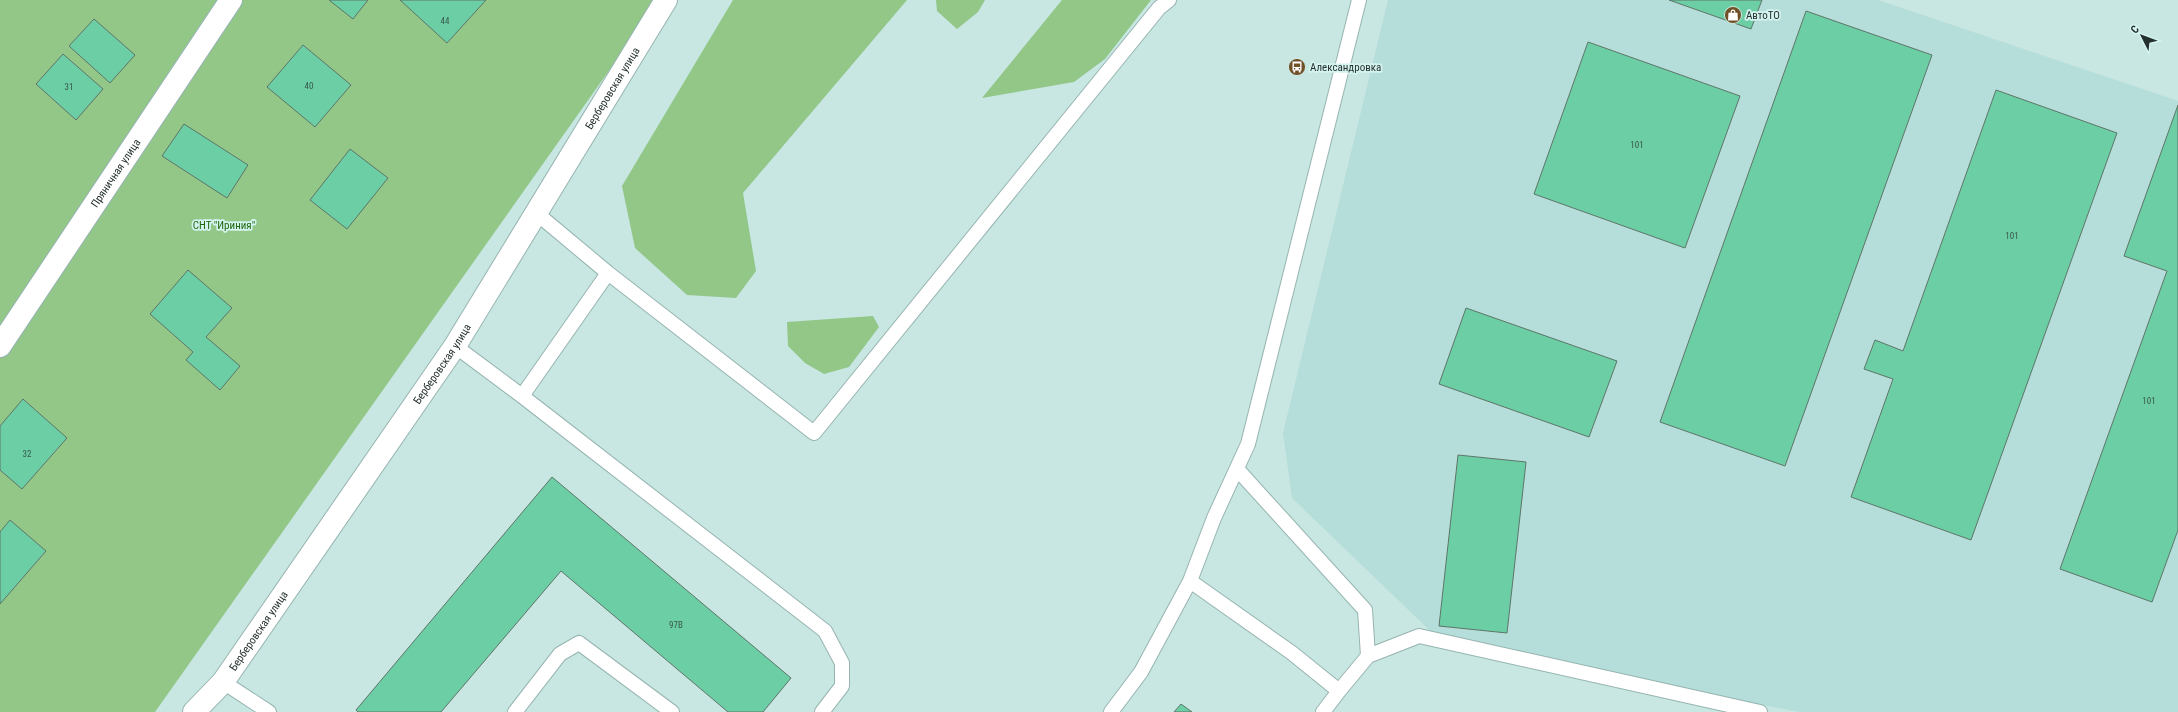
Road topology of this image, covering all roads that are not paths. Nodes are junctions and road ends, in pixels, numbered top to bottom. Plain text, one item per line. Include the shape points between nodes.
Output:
1 (231, 0) edge
2 (666, 0) edge
3 (1169, 0) edge
4 (1359, 0) edge
5 (535, 212) junction
6 (608, 273) junction
7 (0, 346) edge
8 (455, 346) junction
9 (522, 396) junction
10 (1237, 469) junction
11 (1190, 581) junction
12 (1368, 656) junction
13 (223, 682) junction
14 (1339, 691) junction
15 (194, 712) edge
16 (269, 712) edge
17 (514, 712) edge
18 (672, 712) edge
19 (822, 712) edge
20 (1111, 712) edge
21 (1323, 712) edge
22 (1760, 712) edge

1 - 7 street, Пряничная улица
2 - 5 street, Берберовская улица
3 - 6 lane via 1159,8 814,433
4 - 10 lane via 1248,444
5 - 6 lane
5 - 8 street, Берберовская улица
6 - 9 lane
8 - 9 lane
8 - 13 street, Берберовская улица
9 - 19 lane via 825,631 842,663 842,686
10 - 11 lane via 1214,518
10 - 12 lane via 1365,610
11 - 14 lane via 1292,653
11 - 20 lane via 1141,672
12 - 14 lane
12 - 22 lane via 1419,636
13 - 15 street, Берберовская улица
13 - 16 lane
14 - 21 lane
17 - 18 lane via 560,654 579,643

